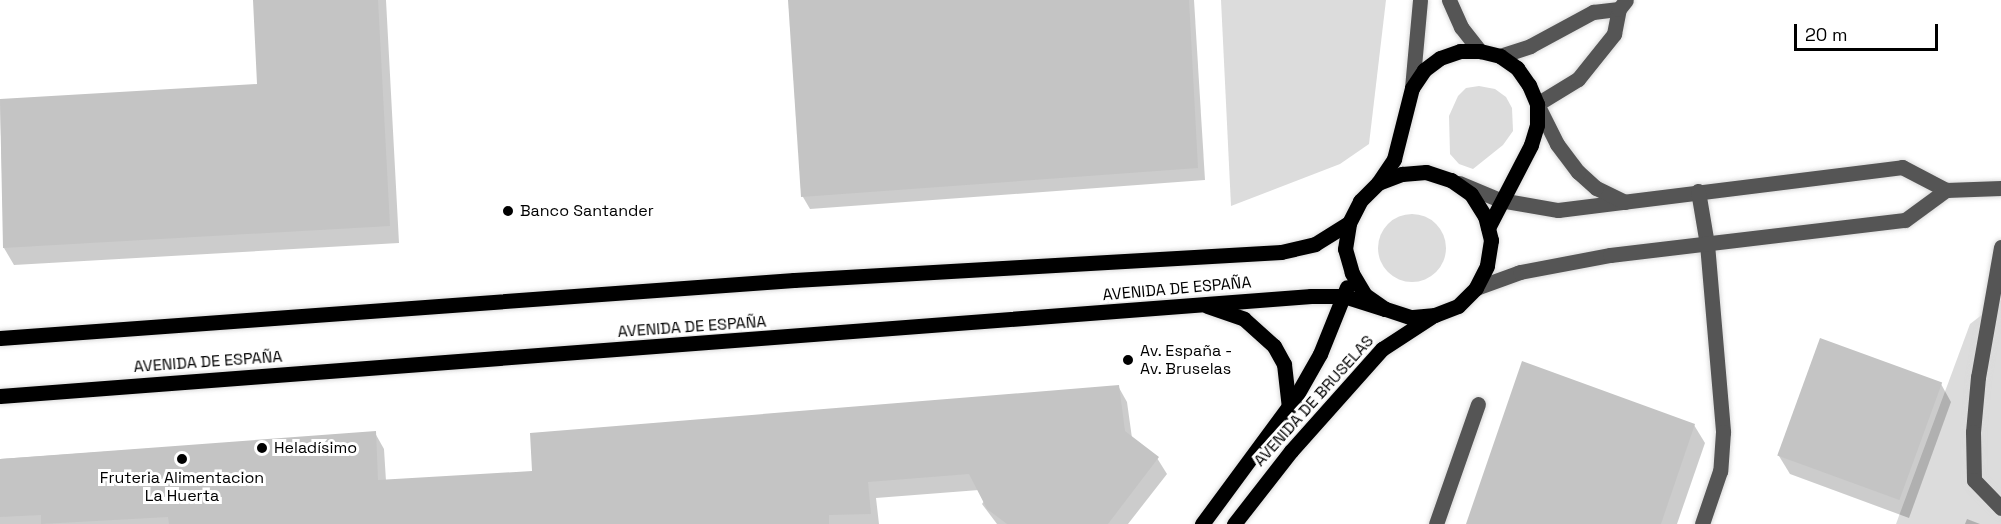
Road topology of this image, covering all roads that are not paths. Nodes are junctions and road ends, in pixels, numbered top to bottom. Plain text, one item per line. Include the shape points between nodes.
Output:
1 (1420, 0) edge
2 (1449, 0) edge
3 (1622, 5) edge
4 (1480, 51) junction
5 (1500, 56) junction
6 (1412, 88) junction
7 (1537, 104) junction
8 (1451, 180) junction
9 (1378, 183) junction
10 (2001, 188) edge
11 (1946, 190) junction
12 (1698, 191) junction
13 (1500, 200) junction
14 (1625, 202) junction
15 (1349, 223) junction
16 (1488, 228) junction
17 (1707, 244) junction
18 (2001, 247) edge
19 (1352, 273) junction
20 (1476, 288) junction
21 (1344, 296) junction
22 (1202, 304) junction
23 (1385, 309) junction
24 (1434, 315) junction
25 (0, 338) edge
26 (0, 396) edge
27 (1478, 404) dead end
28 (1288, 408) junction
29 (2001, 508) edge
30 (1202, 524) edge
31 (1234, 524) edge
32 (1436, 524) edge
33 (1702, 524) edge

1 - 6 street
2 - 4 street via 1461,27
3 - 5 street via 1593,12 1530,46
3 - 7 street via 1614,34 1578,79
4 - 5 main road
4 - 6 main road via 1460,51 1440,58
5 - 7 main road via 1517,68
6 - 9 main road via 1394,159
7 - 13 main road via 1531,145
7 - 14 street via 1557,144 1578,172 1596,188
8 - 9 main road via 1426,172 1402,174
8 - 13 street
8 - 16 main road via 1471,195
9 - 15 main road via 1360,201
10 - 11 street
11 - 12 street via 1902,166
11 - 17 street via 1905,220
12 - 14 street
12 - 17 street
13 - 14 street via 1558,210
13 - 16 main road
15 - 19 main road via 1345,249
15 - 25 main road, AVENIDA DE ESPAÑA via 1315,244 1281,252 782,281
16 - 20 main road via 1487,266
17 - 20 street via 1610,255 1520,272
17 - 33 street via 1723,432 1720,471
18 - 29 street via 1978,377 1973,444 1974,480
19 - 21 main road, AVENIDA DE BRUSELAS
19 - 23 main road via 1365,295
20 - 24 main road via 1458,306
21 - 22 main road, AVENIDA DE ESPAÑA
21 - 23 main road, AVENIDA DE ESPAÑA
21 - 28 main road, AVENIDA DE BRUSELAS via 1320,354
22 - 26 main road, AVENIDA DE ESPAÑA
22 - 28 main road via 1244,319 1274,346 1284,364
23 - 24 main road via 1410,317
24 - 31 main road, AVENIDA DE BRUSELAS via 1382,349 1291,451
27 - 32 street
28 - 30 main road, AVENIDA DE BRUSELAS

